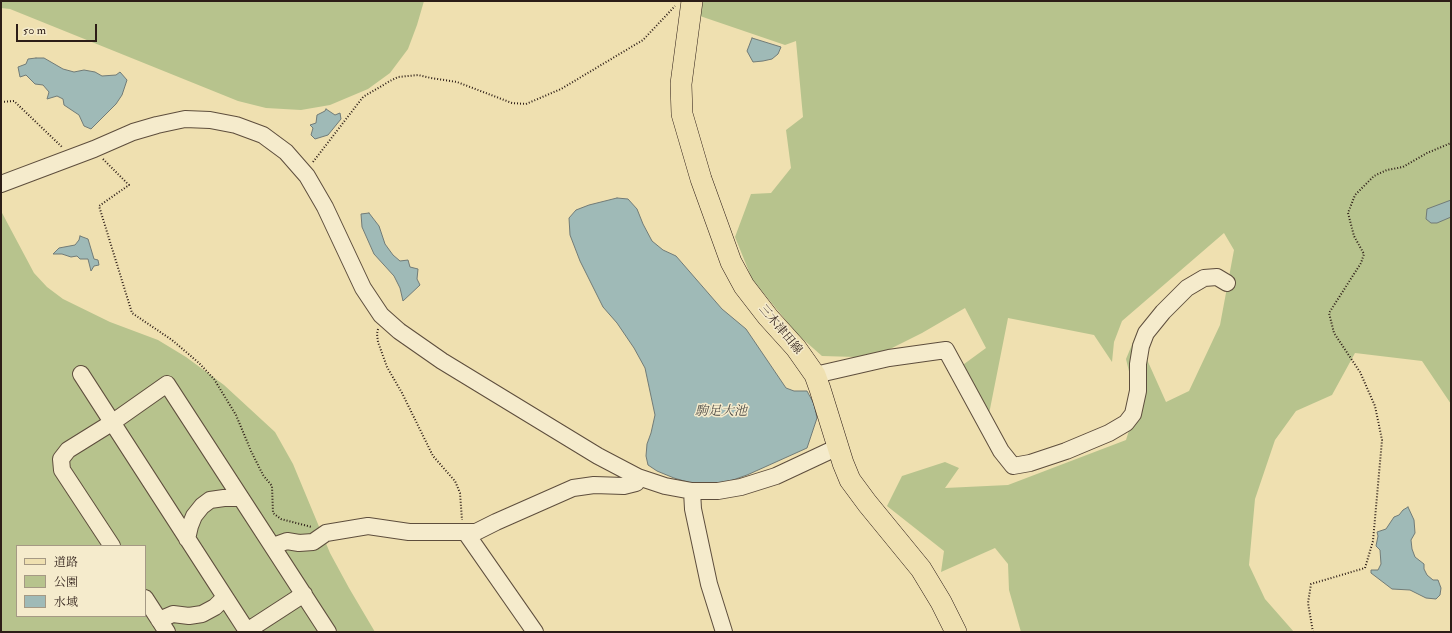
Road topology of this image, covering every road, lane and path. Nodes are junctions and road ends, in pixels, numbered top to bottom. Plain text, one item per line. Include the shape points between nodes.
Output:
1 (691, 3) edge
2 (1, 102) edge
3 (1451, 144) edge
4 (94, 149) junction
5 (71, 157) junction
6 (308, 176) junction
7 (1, 184) edge
8 (1227, 283) dead end
9 (381, 315) junction
10 (82, 374) dead end
11 (815, 375) junction
12 (113, 422) junction
13 (838, 447) junction
14 (638, 477) junction
15 (692, 491) junction
16 (240, 498) junction
17 (326, 533) junction
18 (466, 533) junction
19 (187, 538) junction
20 (111, 545) edge
21 (273, 546) junction
22 (304, 594) junction
23 (224, 597) junction
24 (146, 600) edge
25 (163, 626) edge
26 (248, 632) edge
27 (328, 632) edge
28 (535, 632) edge
29 (724, 632) edge
30 (956, 632) edge
31 (1313, 632) edge

1 - 6 path via 676,5 643,40 561,89 526,104 512,103 457,82 418,75 390,80 363,98 313,160
1 - 11 main road, 三木津田線 via 681,84 682,114 701,180 731,262 744,286
2 - 5 path via 14,101
3 - 31 path via 1427,153 1403,167 1374,176 1355,195 1348,213 1354,236 1364,254 1361,263 1329,313 1334,333 1360,372 1375,406 1382,440 1373,541 1364,568 1311,584 1308,603
4 - 5 street
4 - 6 street via 133,132 158,125 185,119 210,120 236,125 263,135 286,152
4 - 17 path via 129,185 100,206 132,313 172,340 214,379 236,415 263,475 272,486 273,513 281,519
5 - 7 street
6 - 9 street via 326,207 363,288
8 - 11 street via 1217,276 1204,278 1187,288 1146,333 1138,364 1138,391 1133,414 1126,423 1066,451 1030,463 1013,466 1002,451 946,350 890,358
9 - 14 street via 442,361 598,456
9 - 18 path via 376,334 387,367 433,456 455,482 460,493
10 - 12 street
11 - 13 main road, 三木津田線
12 - 16 street via 167,384
12 - 19 street
12 - 20 street via 68,450 61,459 62,470
13 - 15 street via 776,476 741,487 718,491
13 - 30 main road, 三木津田線 via 850,480 921,568
14 - 15 street
14 - 18 street via 636,483 624,486 594,485 573,488 476,532
15 - 29 street via 693,509 709,584
16 - 19 street via 210,500 202,506 194,516
16 - 21 street
17 - 18 street via 368,526 409,532
17 - 21 street via 313,542 287,541
18 - 28 street
19 - 23 street
21 - 22 street
22 - 26 street
22 - 27 street
23 - 25 street via 202,614 173,614
23 - 26 street
24 - 25 street

